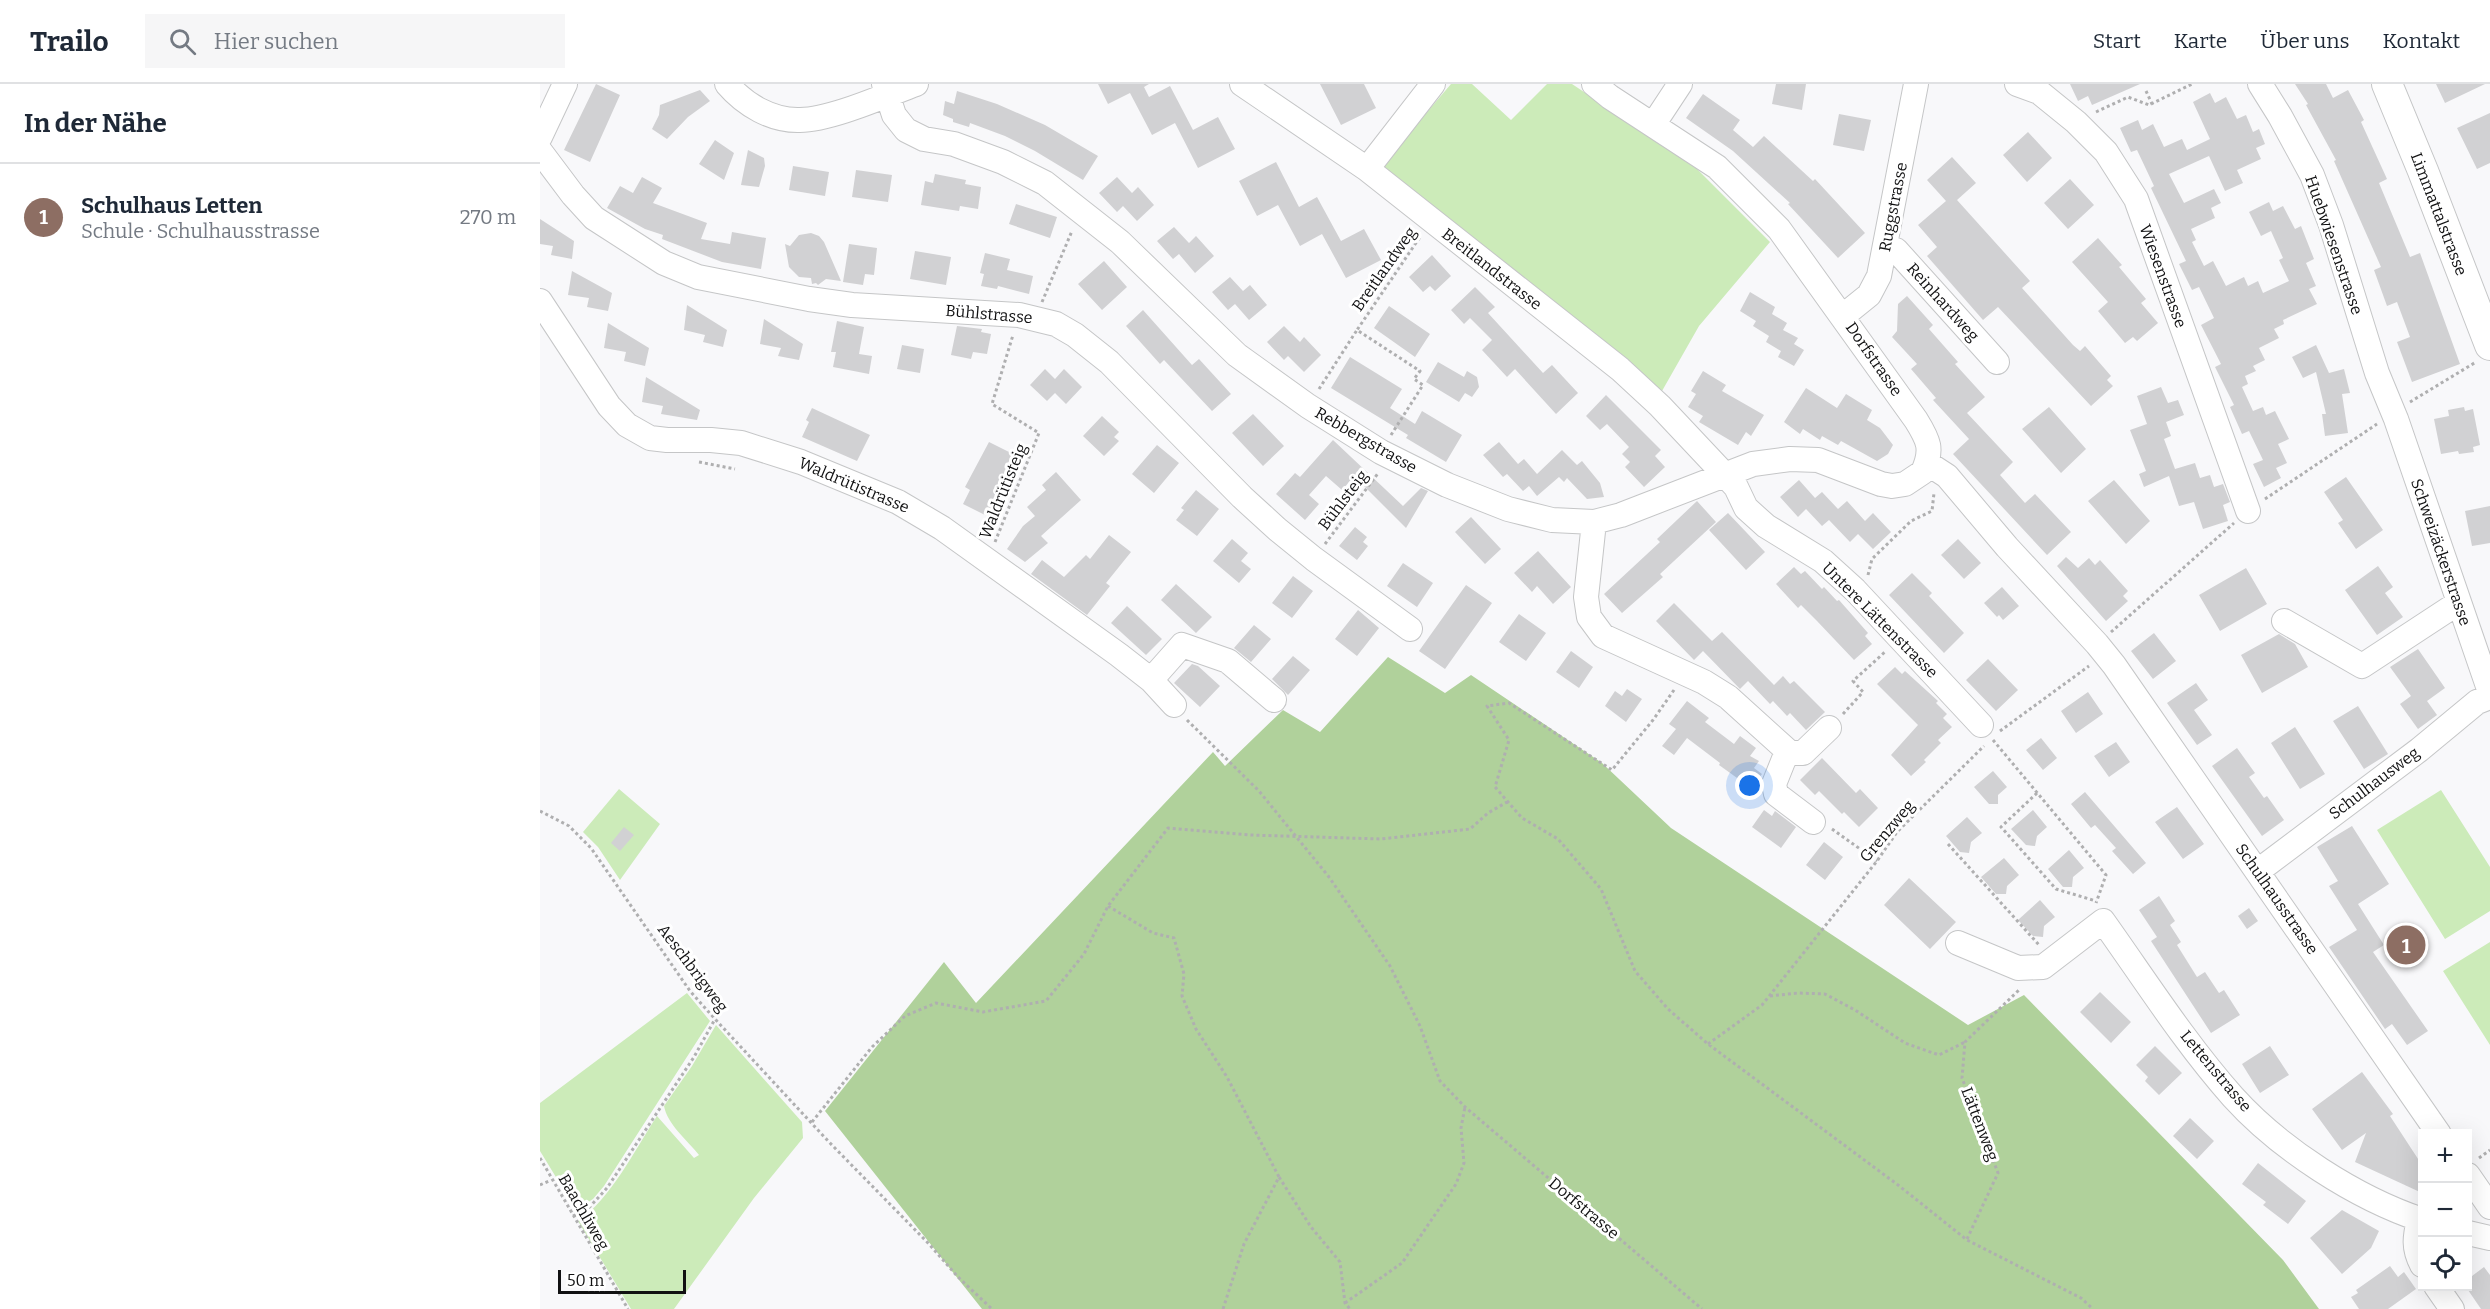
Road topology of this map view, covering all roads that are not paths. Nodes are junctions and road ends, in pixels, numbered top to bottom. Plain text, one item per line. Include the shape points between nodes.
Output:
1 (566, 84) edge
2 (727, 84) edge
3 (916, 84) edge
4 (1242, 84) edge
5 (1433, 84) edge
6 (1594, 84) edge
7 (1680, 84) edge
8 (1916, 84) edge
9 (2017, 84) edge
10 (2260, 84) edge
11 (2386, 84) edge
12 (886, 89) edge
13 (1653, 125) junction
14 (540, 137) edge
15 (540, 151) edge
16 (1367, 169) junction
17 (1886, 248) junction
18 (540, 301) edge
19 (1844, 316) junction
20 (2484, 353) edge
21 (1997, 362) dead end
22 (2399, 409) joint
23 (1925, 467) junction
24 (1724, 474) junction
25 (2248, 511) dead end
26 (1594, 522) junction
27 (2458, 603) junction
28 (2284, 621) dead end
29 (1410, 629) dead end
30 (1151, 681) junction
31 (2490, 690) edge
32 (1274, 700) dead end
33 (1174, 705) dead end
34 (1829, 728) road end
35 (1986, 732) road end
36 (1790, 753) junction
37 (1813, 822) road end
38 (2258, 871) junction
39 (1958, 943) dead end
40 (2436, 1129) edge
41 (2474, 1166) edge
42 (2490, 1207) edge
43 (2418, 1218) edge
44 (2418, 1228) edge
45 (2472, 1234) edge
46 (2490, 1238) edge
47 (2418, 1256) edge
48 (2439, 1291) edge
49 (2452, 1309) edge

1 - 14 street
2 - 12 street via 752,107 775,117 800,120 826,116
3 - 12 street
4 - 16 street, Breitlandstrasse
5 - 16 street
6 - 13 street, Dorfstrasse
7 - 13 street
8 - 17 street, Ruggstrasse
9 - 25 street, Wiesenstrasse via 2039,92 2076,122 2106,152 2136,199
10 - 22 street, Huebwiesenstrasse via 2312,175 2377,373
11 - 20 main road, Limmattalstrasse via 2423,171
12 - 26 street, Rebbergstrasse via 894,115 906,130 1003,162 1045,183 1120,242 1237,355 1308,406 1386,454 1508,510 1552,520
13 - 19 street, Dorfstrasse via 1717,167 1779,229
15 - 29 street, Bühlstrasse via 594,218 664,263 698,277 852,305 1028,317 1075,335 1109,362 1242,497 1314,559
16 - 24 street, Breitlandstrasse via 1620,369
17 - 19 street, Ruggstrasse via 1880,276 1869,295
17 - 21 street, Reinhardweg via 1896,250
18 - 30 street, Waldrütistrasse via 609,406 627,425 650,438 741,443 801,462 920,513
19 - 23 street, Dorfstrasse via 1926,437 1930,448
22 - 27 street, Schweizäckerstrasse
23 - 24 street, Rebbergstrasse via 1905,484 1893,486 1818,460 1753,464
23 - 38 street, Schulhausstrasse via 1947,476 2109,660
24 - 26 street, Rebbergstrasse
24 - 35 street, Untere Lättenstrasse via 1736,487 1746,508 1766,526 1823,561 1855,590
26 - 36 street via 1586,597 1588,617 1603,636 1728,697
27 - 28 street via 2362,666
27 - 31 street, Schweizäckerstrasse
30 - 32 street via 1182,645 1228,661
30 - 33 street, Waldrütistrasse
31 - 38 street, Schulhausweg via 2419,750
34 - 36 street via 1803,753
36 - 37 street via 1774,784 1776,794
38 - 40 street, Schulhausstrasse
39 - 43 street, Lettenstrasse via 2018,968 2051,962 2100,911 2188,1040 2234,1098 2277,1138 2313,1164
41 - 42 street
44 - 47 street via 2414,1240
45 - 46 street
48 - 49 street

